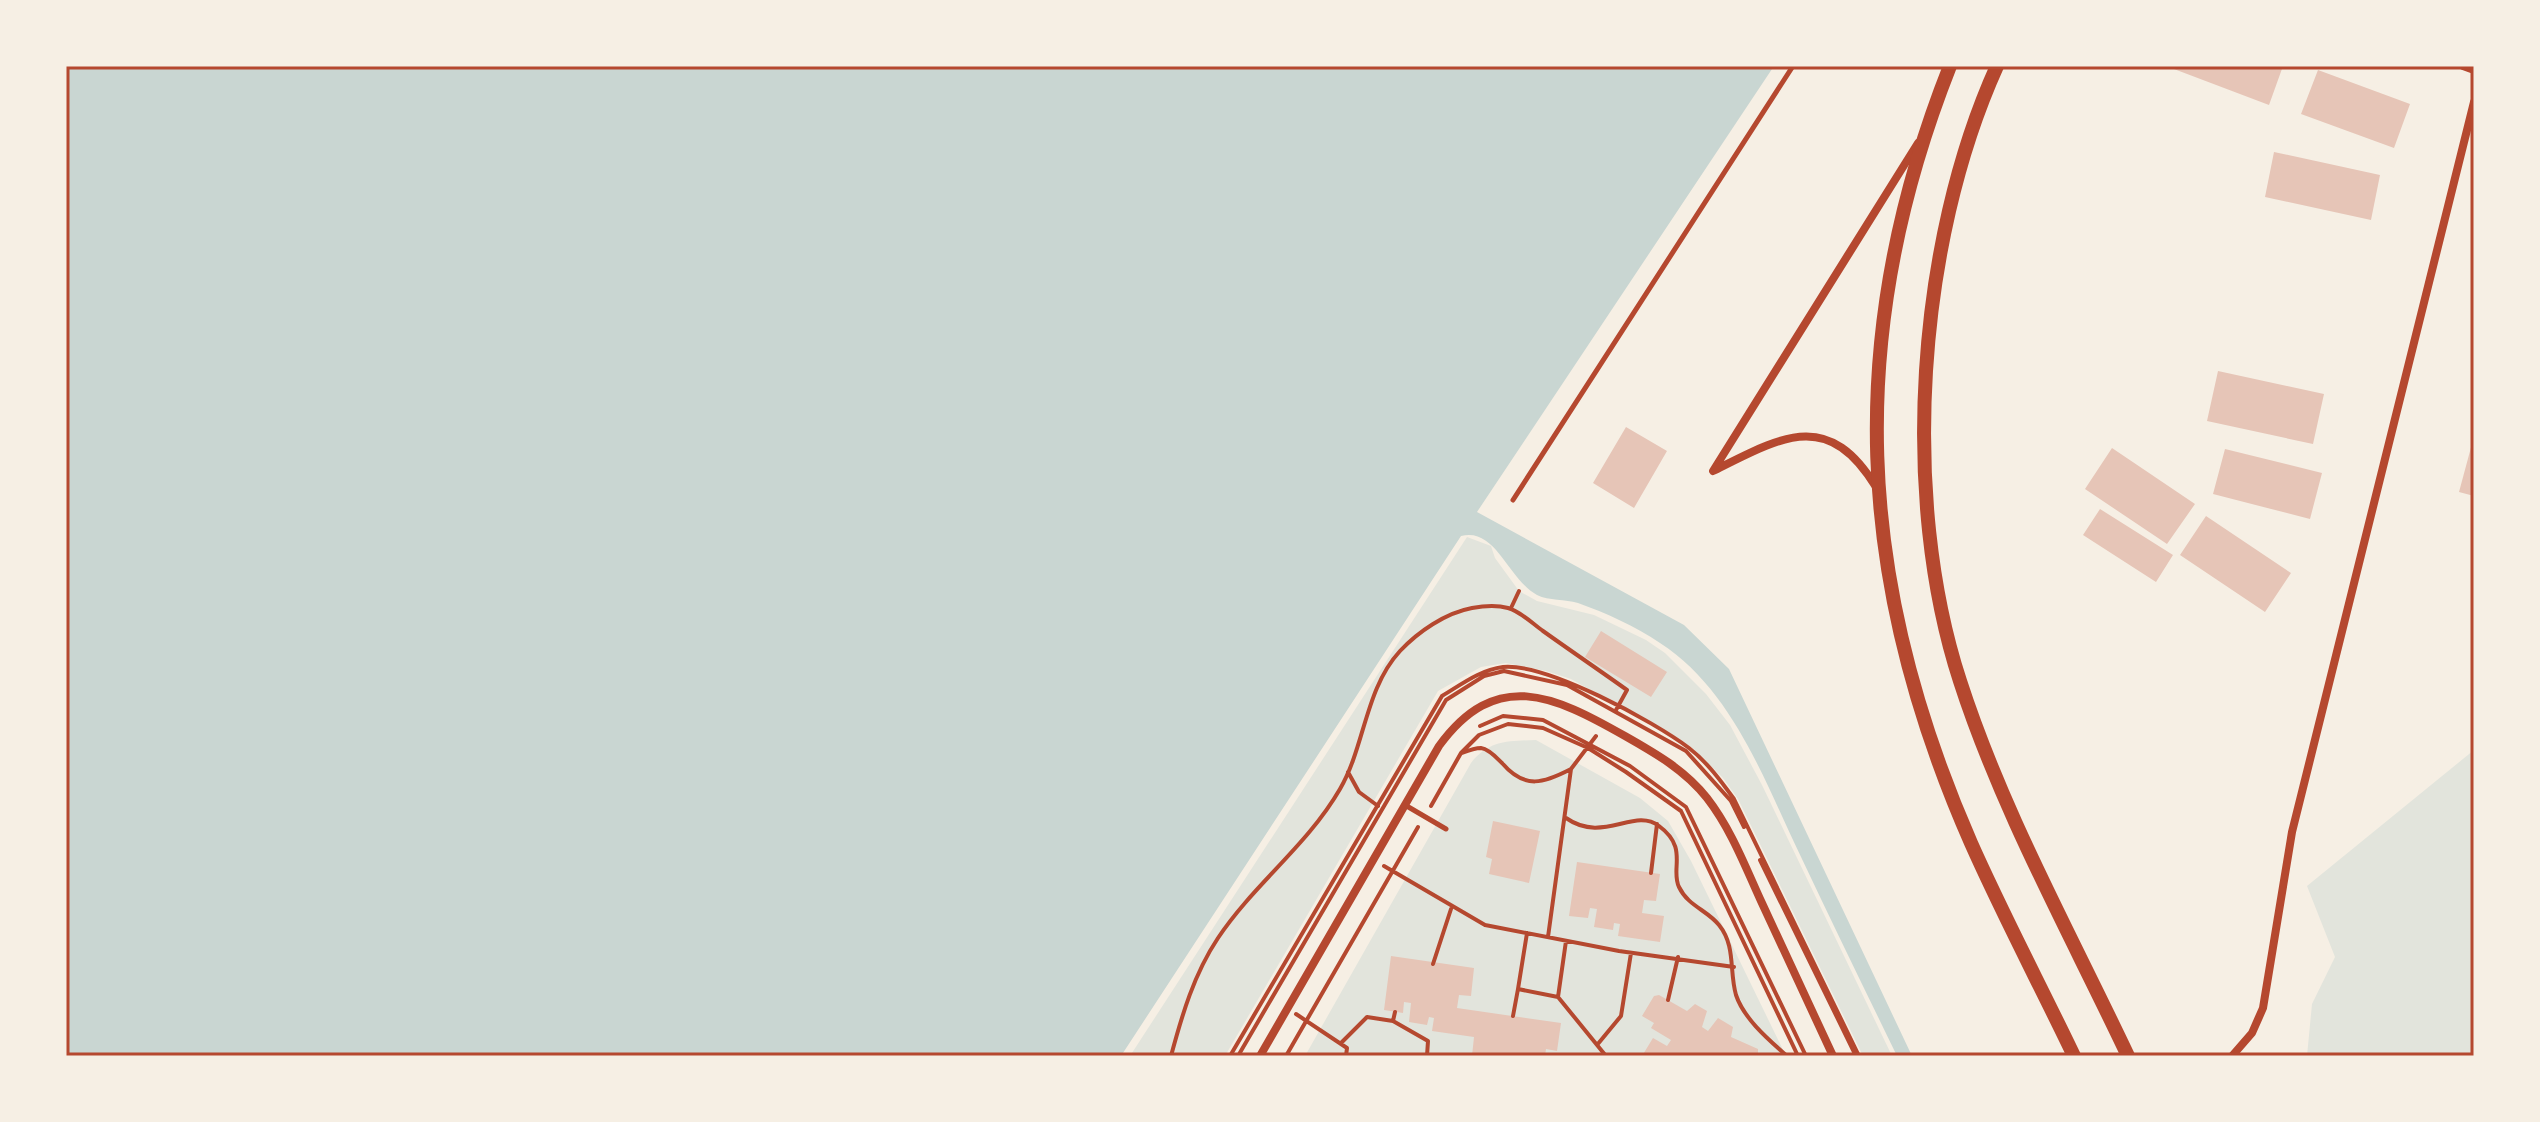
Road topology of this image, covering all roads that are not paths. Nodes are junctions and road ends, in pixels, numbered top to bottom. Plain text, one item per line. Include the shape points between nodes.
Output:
1 (1793, 66) edge
2 (1950, 66) edge
3 (1997, 66) edge
4 (2463, 66) edge
5 (2474, 70) edge
6 (2474, 102) edge
7 (1927, 129) junction
8 (1878, 489) junction
9 (1513, 500) dead end
10 (1404, 805) junction
11 (1446, 829) dead end
12 (1260, 1056) edge
13 (1833, 1056) edge
14 (2074, 1056) edge
15 (2128, 1056) edge
16 (2232, 1056) edge

1 - 9 lane
2 - 7 main road
3 - 15 main road via 1958,176 1931,321 1923,455 1936,581 1959,679 1984,750
4 - 5 street
6 - 16 street via 2292,832 2263,1008 2252,1033
7 - 8 main road via 1888,275 1876,394
7 - 8 street via 1713,471 1804,435 1842,445
8 - 14 main road via 1907,662 1934,746 1971,841
10 - 11 lane
10 - 12 street
10 - 13 street via 1452,729 1484,703 1527,694 1605,725 1672,765 1707,797

